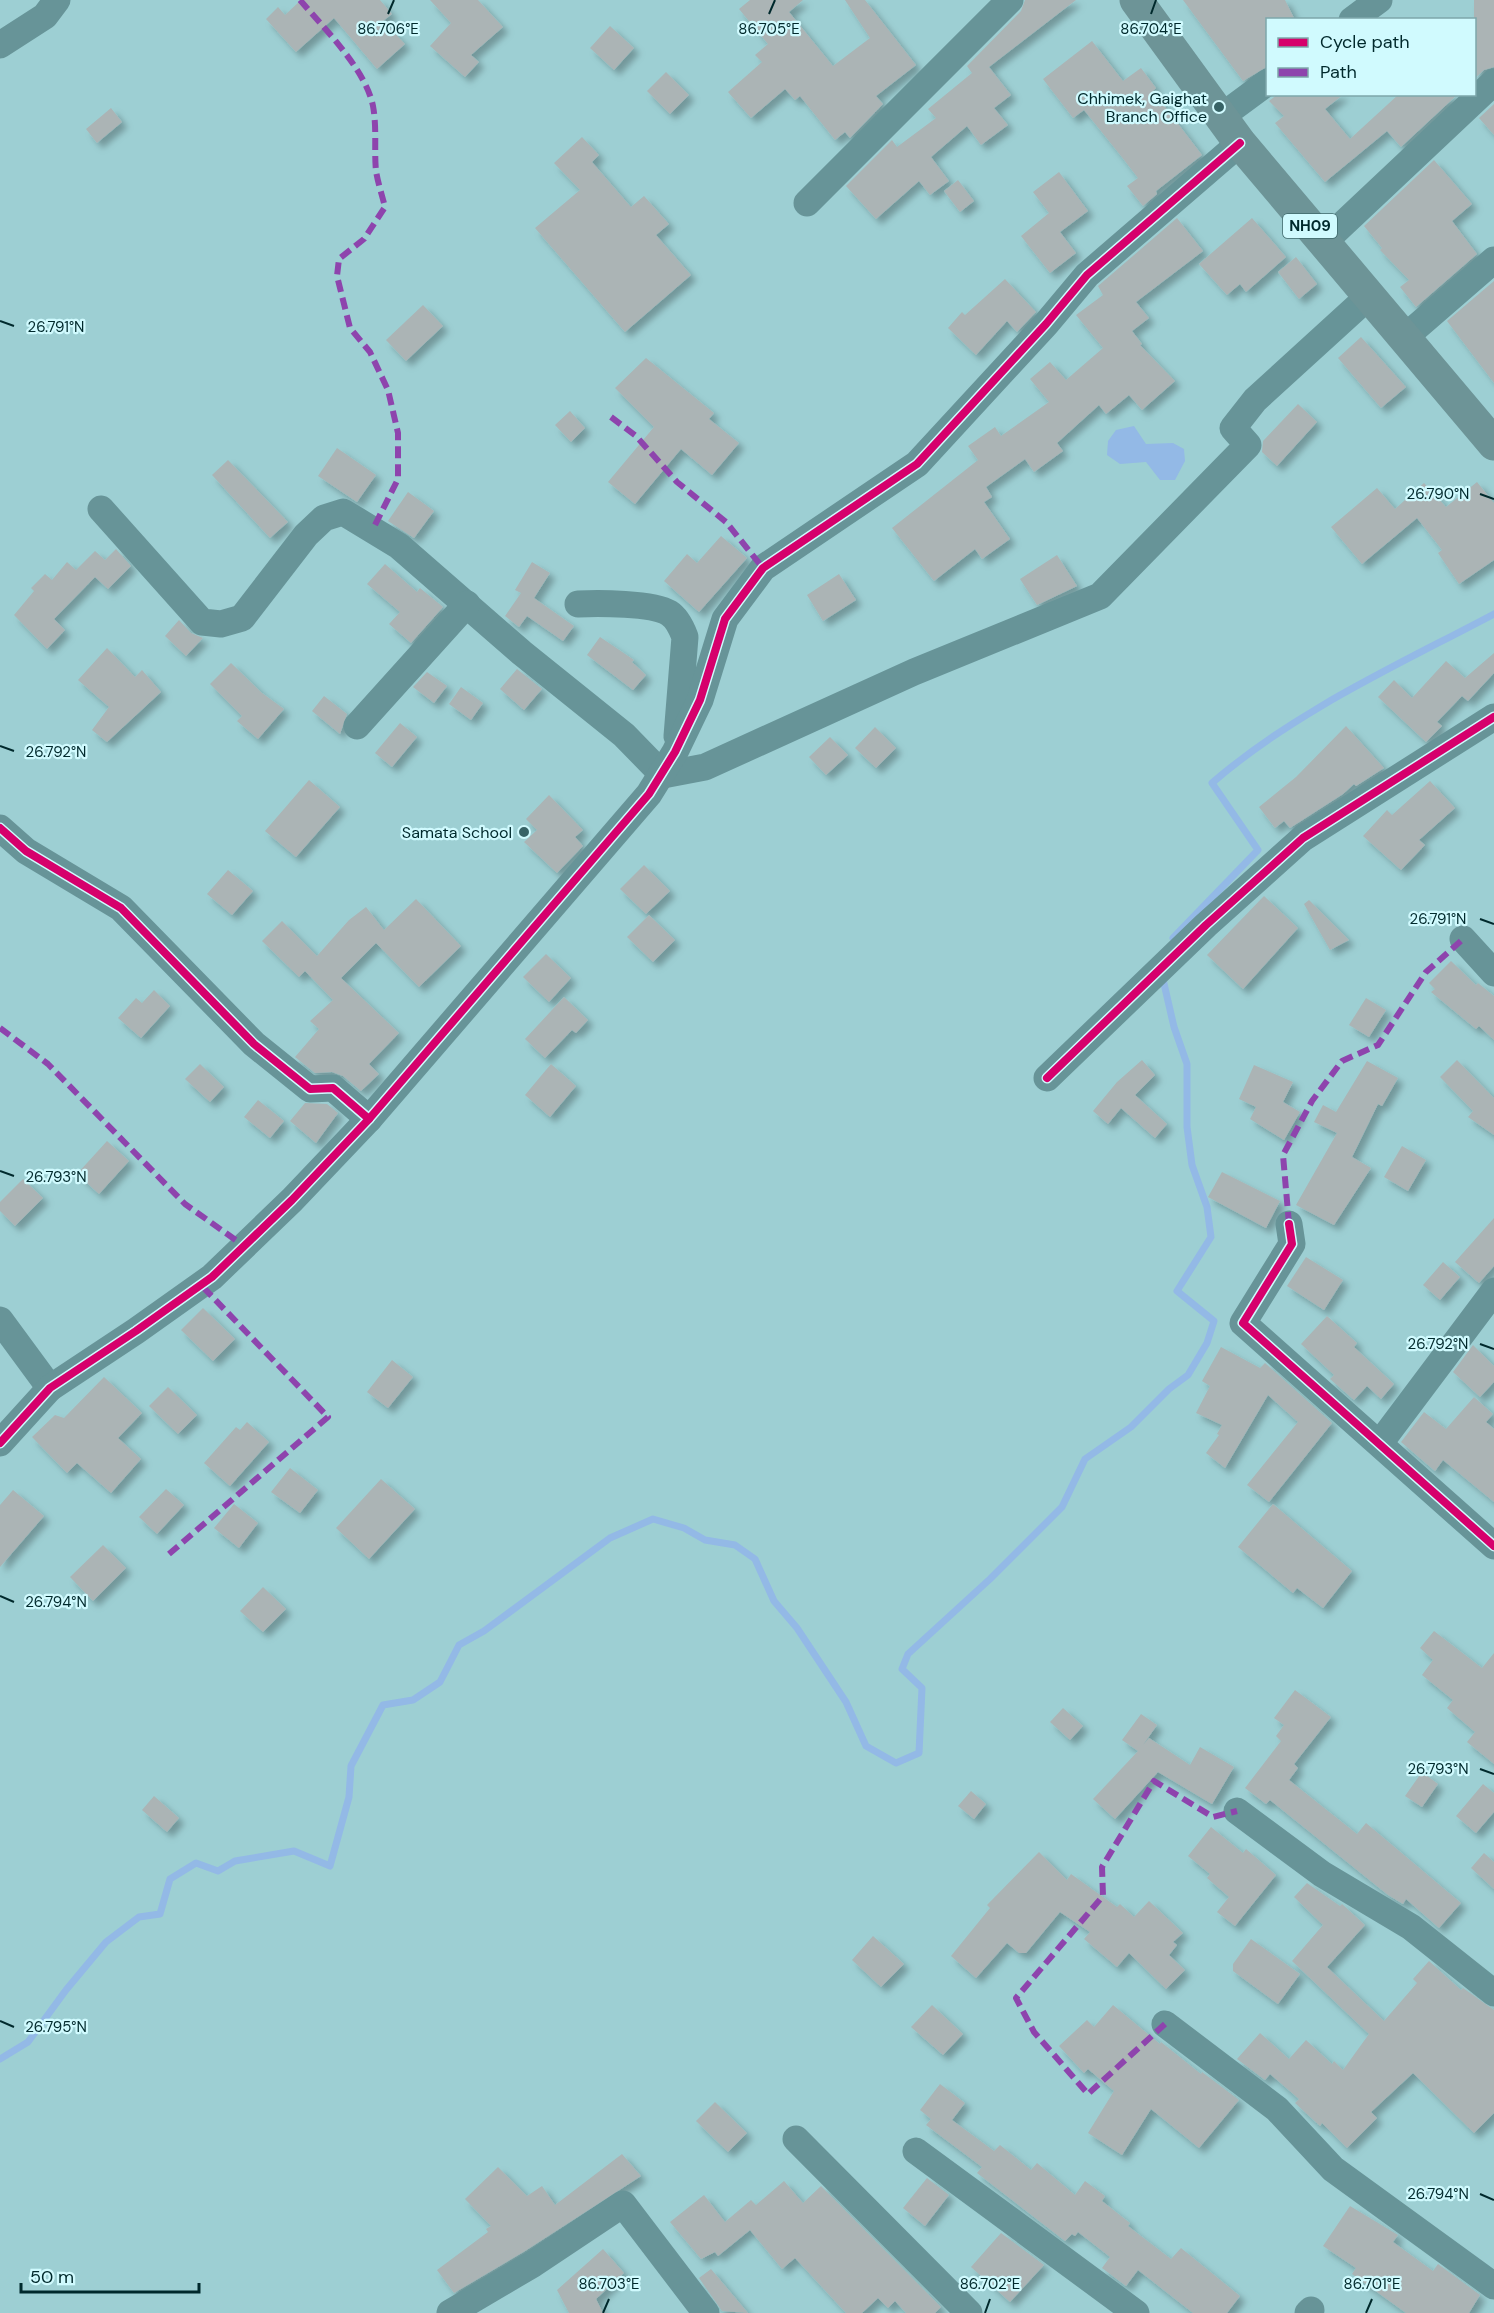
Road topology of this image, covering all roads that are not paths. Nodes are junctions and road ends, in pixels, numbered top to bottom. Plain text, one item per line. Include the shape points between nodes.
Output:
1 (57, 0) edge
2 (1010, 0) edge
3 (1136, 0) edge
4 (1379, 0) edge
5 (1355, 18) edge
6 (0, 45) edge
7 (1494, 82) edge
8 (1266, 83) edge
9 (1222, 116) junction
10 (1240, 143) junction
11 (807, 204) dead end
12 (1324, 242) junction
13 (1494, 260) edge
14 (1369, 296) junction
15 (1404, 338) junction
16 (1494, 444) edge
17 (101, 508) dead end
18 (467, 604) junction
19 (578, 604) dead end
20 (1494, 717) edge
21 (357, 726) dead end
22 (669, 763) junction
23 (0, 828) edge
24 (1463, 939) dead end
25 (1494, 973) edge
26 (1047, 1078) dead end
27 (369, 1119) junction
28 (1289, 1224) dead end
29 (1494, 1291) edge
30 (0, 1320) edge
31 (50, 1388) junction
32 (0, 1443) edge
33 (1380, 1443) junction
34 (1494, 1546) edge
35 (1237, 1811) dead end
36 (1494, 1994) edge
37 (1165, 2024) dead end
38 (796, 2139) dead end
39 (916, 2151) dead end
40 (1494, 2286) edge
41 (450, 2313) edge
42 (706, 2313) edge
43 (969, 2313) edge
44 (1136, 2313) edge

1 - 6 street via 45,16
2 - 11 street
3 - 9 main road, NH09
4 - 5 street
7 - 12 street
8 - 9 street
9 - 10 main road, NH09
10 - 12 main road, NH09
10 - 22 street via 1086,275 917,464 763,568 725,619 700,700
12 - 14 main road, NH09
13 - 15 street
14 - 15 main road, NH09
14 - 22 street via 1256,400 1233,428 1248,445 1100,596 914,672 705,767
15 - 16 main road, NH09
17 - 18 street via 202,622 221,624 242,618 306,535 324,518 343,512 399,546
18 - 21 street
18 - 22 street via 624,735
19 - 22 street via 620,603 669,613 686,637
20 - 26 street via 1303,838
22 - 27 street via 614,836
23 - 27 street via 26,852 122,908 254,1044 310,1089 333,1088
24 - 25 street
27 - 31 street via 212,1277
28 - 33 street via 1292,1244 1243,1323
29 - 33 street
30 - 31 street
31 - 32 street
33 - 34 street
35 - 36 street via 1322,1874 1411,1927
37 - 40 street via 1277,2109 1333,2169
38 - 43 street
39 - 44 street
41 - 42 street via 623,2204

